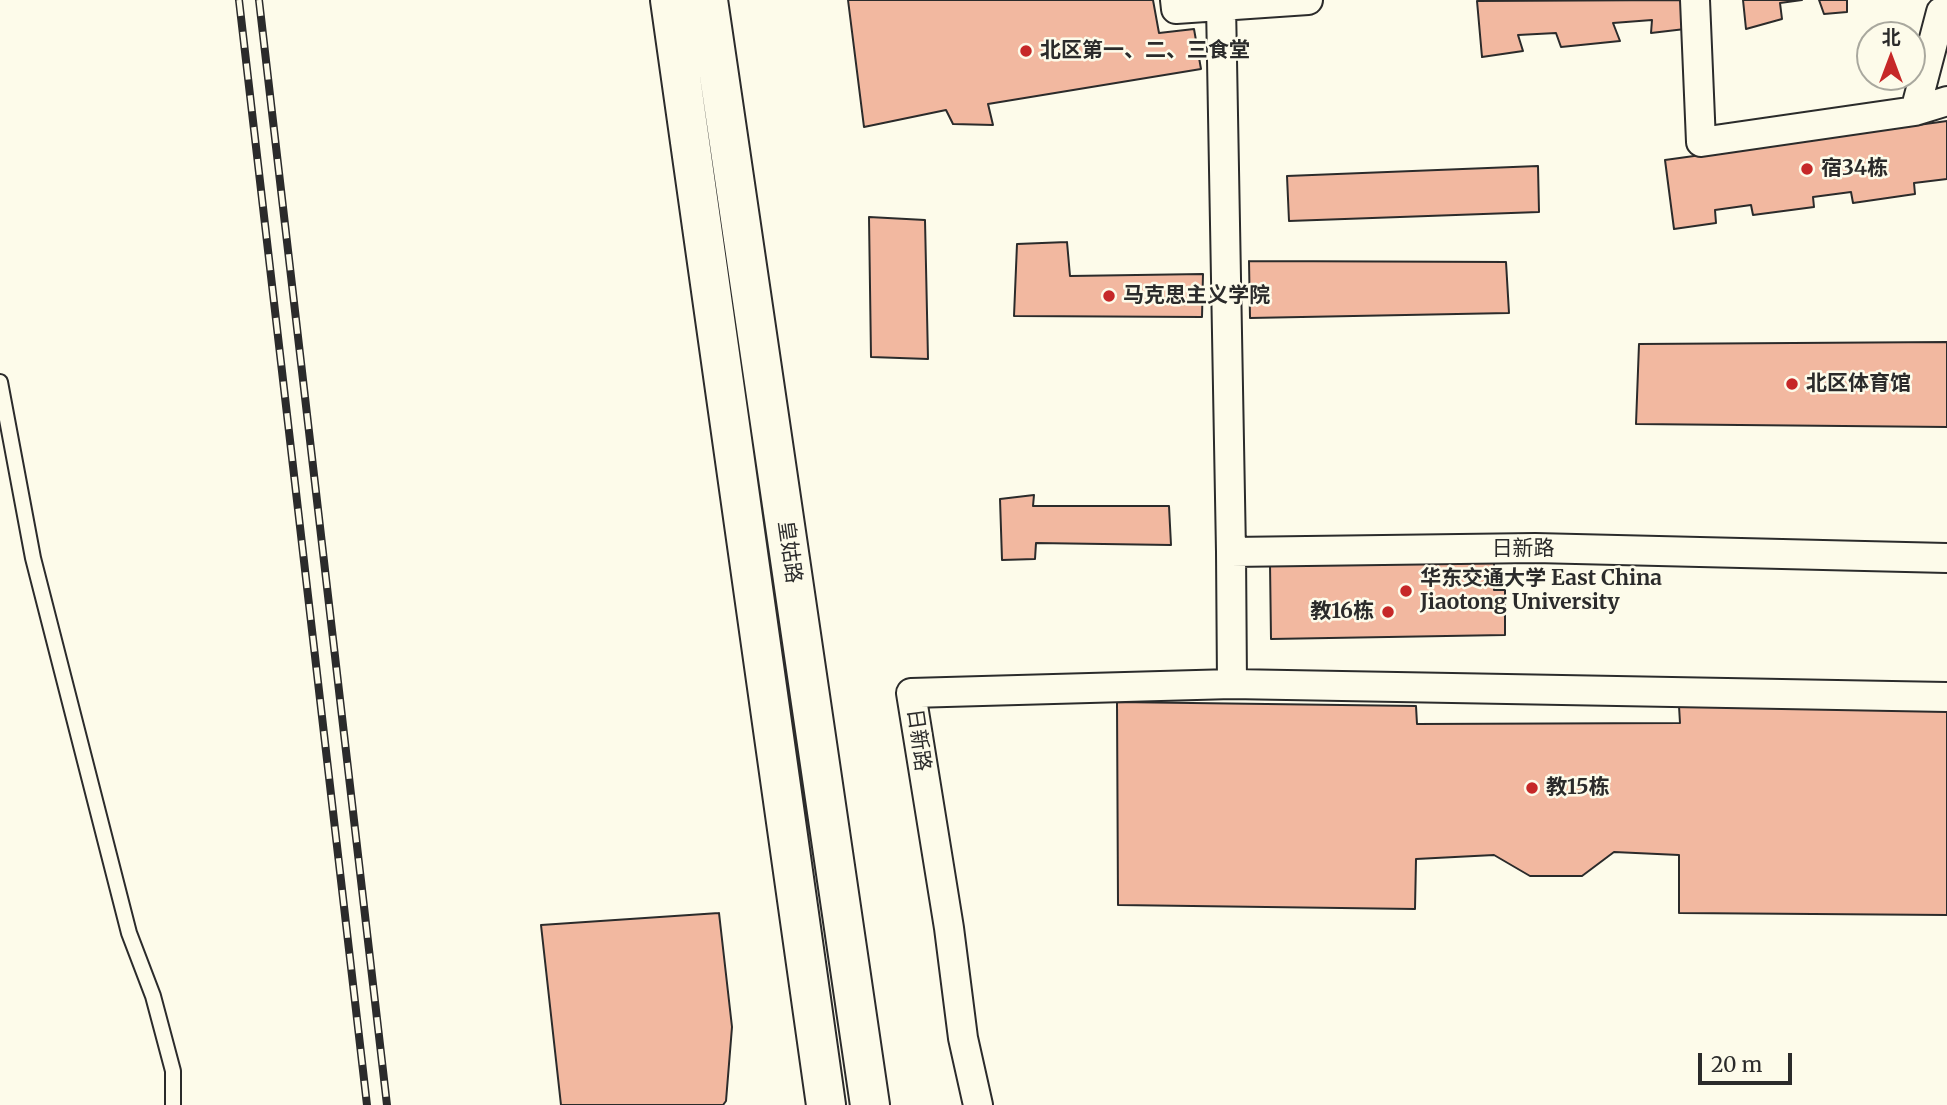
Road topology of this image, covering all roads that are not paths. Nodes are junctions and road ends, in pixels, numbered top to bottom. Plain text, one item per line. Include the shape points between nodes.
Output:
1 (670, 0) edge
2 (708, 0) edge
3 (1175, 0) edge
4 (1308, 0) edge
5 (1695, 0) edge
6 (1221, 5) junction
7 (1938, 9) edge
8 (1947, 101) edge
9 (1914, 111) junction
10 (0, 382) edge
11 (1231, 552) junction
12 (1947, 558) edge
13 (1232, 684) junction
14 (1947, 697) edge
15 (173, 1105) edge
16 (826, 1105) edge
17 (870, 1105) edge
18 (978, 1105) edge

1 - 16 street, 皇姑路
2 - 17 street, 皇姑路
3 - 6 street via 1176,9
4 - 6 street
5 - 9 street via 1701,142
6 - 11 street
7 - 9 street
8 - 9 street
10 - 15 lane via 33,558 129,933 153,996 173,1071
11 - 12 street, 日新路 via 1535,548
11 - 13 street
13 - 14 street, 日新路
13 - 18 street, 日新路 via 911,692 963,1038

